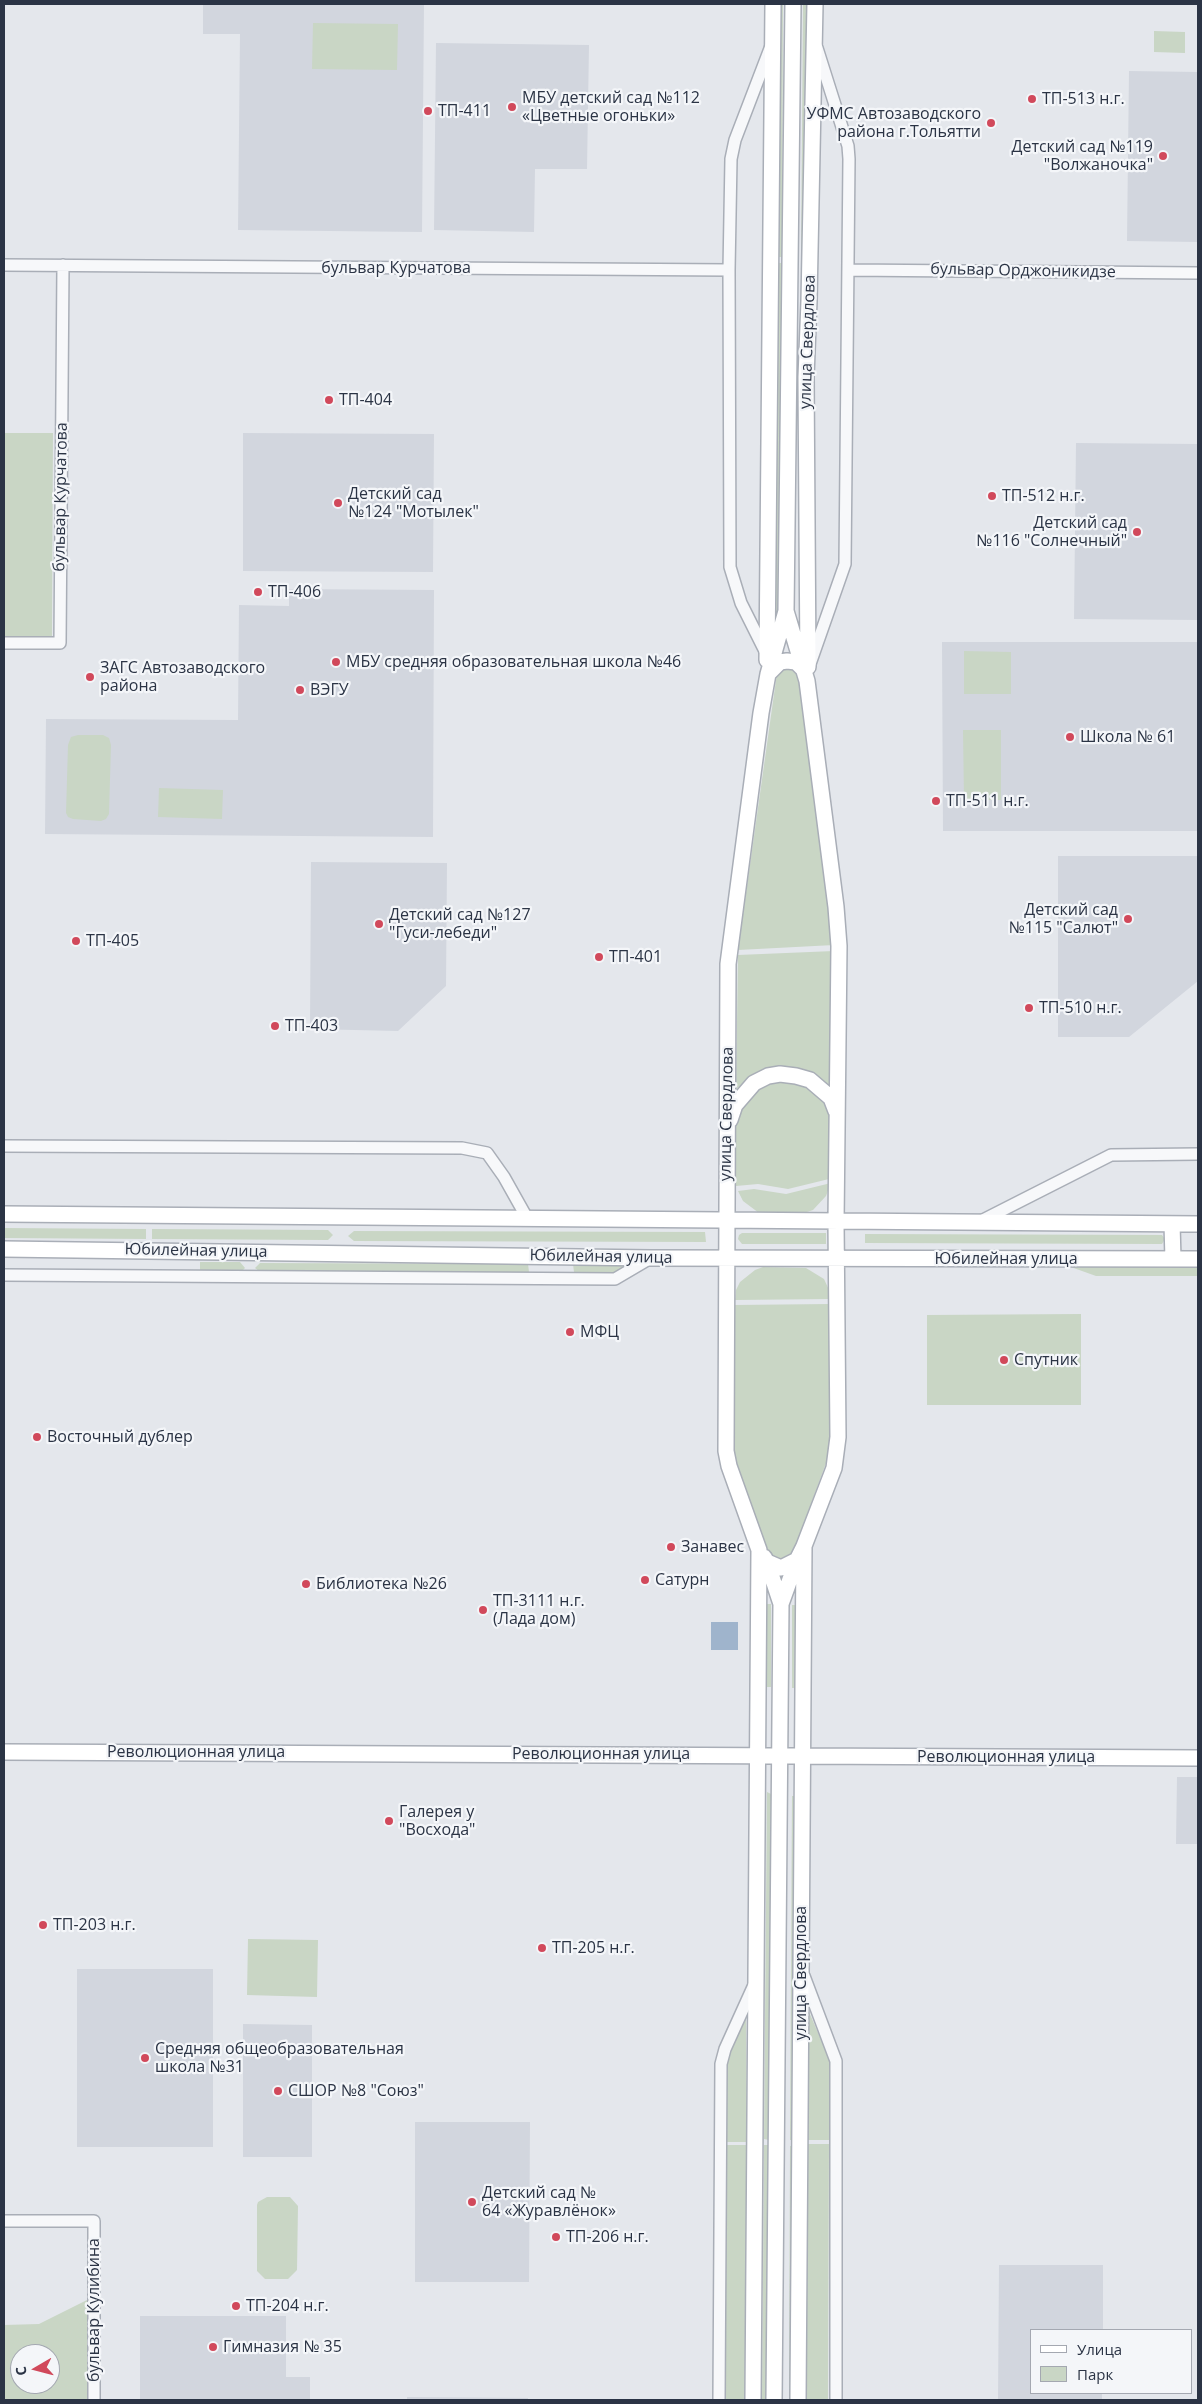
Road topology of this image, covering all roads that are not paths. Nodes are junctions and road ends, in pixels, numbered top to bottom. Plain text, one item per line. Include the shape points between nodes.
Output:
1 (774, 4) edge
2 (793, 4) edge
3 (815, 4) edge
4 (814, 39) junction
5 (773, 40) junction
6 (4, 264) edge
7 (63, 265) junction
8 (729, 270) junction
9 (848, 270) junction
10 (1198, 273) edge
11 (786, 612) junction
12 (4, 643) edge
13 (766, 653) junction
14 (768, 674) junction
15 (807, 674) junction
16 (838, 1120) junction
17 (727, 1127) junction
18 (4, 1146) edge
19 (1198, 1154) edge
20 (4, 1214) edge
21 (527, 1218) junction
22 (726, 1220) junction
23 (836, 1222) junction
24 (978, 1223) junction
25 (1172, 1224) junction
26 (1198, 1224) edge
27 (4, 1249) edge
28 (651, 1258) junction
29 (726, 1258) junction
30 (837, 1258) junction
31 (1173, 1259) junction
32 (1198, 1259) edge
33 (4, 1275) edge
34 (804, 1546) junction
35 (763, 1556) junction
36 (797, 1560) junction
37 (781, 1604) junction
38 (4, 1752) edge
39 (758, 1756) junction
40 (779, 1756) junction
41 (802, 1756) junction
42 (1198, 1758) edge
43 (801, 1969) junction
44 (756, 1981) junction
45 (4, 2221) edge
46 (94, 2400) edge
47 (718, 2400) edge
48 (753, 2400) edge
49 (774, 2400) edge
50 (798, 2400) edge
51 (836, 2400) edge

1 - 5 main road, улица Свердлова
2 - 11 main road, улица Свердлова
3 - 4 main road, улица Свердлова
4 - 9 street via 848,146
4 - 15 main road, улица Свердлова via 806,377
5 - 8 street via 735,140 731,159
5 - 13 main road, улица Свердлова
6 - 7 street, бульвар Курчатова
7 - 8 street, бульвар Курчатова
7 - 12 street, бульвар Курчатова via 60,643
8 - 13 street via 730,567 741,602
9 - 10 street, бульвар Орджоникидзе
9 - 15 street via 845,564
11 - 14 main road, улица Свердлова
11 - 15 main road, улица Свердлова
13 - 14 main road, улица Свердлова
14 - 15 main road via 780,662 787,661 796,662
14 - 17 main road, улица Свердлова via 728,964
15 - 16 main road, улица Свердлова via 837,926
16 - 17 main road via 831,1098 822,1088 810,1080 780,1074 768,1076 743,1094
16 - 23 main road, улица Свердлова
17 - 22 main road, улица Свердлова
18 - 21 street via 462,1148 487,1153
19 - 24 street via 1111,1155
20 - 21 main road
21 - 22 main road
22 - 23 main road
22 - 29 main road, улица Свердлова
23 - 24 main road
23 - 30 main road, улица Свердлова
24 - 25 main road
25 - 26 main road
25 - 31 main road
27 - 28 main road, Юбилейная улица
28 - 29 main road, Юбилейная улица
28 - 33 street via 615,1278
29 - 30 main road, Юбилейная улица
29 - 35 main road, улица Свердлова via 726,1451 728,1466
30 - 31 main road, Юбилейная улица
30 - 34 main road, улица Свердлова via 837,1453
31 - 32 main road, Юбилейная улица
34 - 36 main road, улица Свердлова
34 - 41 main road, улица Свердлова
35 - 36 main road via 781,1568
35 - 37 main road, улица Свердлова
35 - 39 main road, улица Свердлова
36 - 37 main road, улица Свердлова
37 - 40 main road, улица Свердлова
38 - 39 main road, Революционная улица
39 - 40 main road, Революционная улица
39 - 44 main road, улица Свердлова
40 - 41 main road, Революционная улица
40 - 49 main road, улица Свердлова
41 - 42 main road, Революционная улица
41 - 43 main road, улица Свердлова
43 - 50 main road, улица Свердлова
43 - 51 street via 836,2061
44 - 47 street via 721,2064
44 - 48 main road, улица Свердлова
45 - 46 street, бульвар Кулибина via 94,2222

